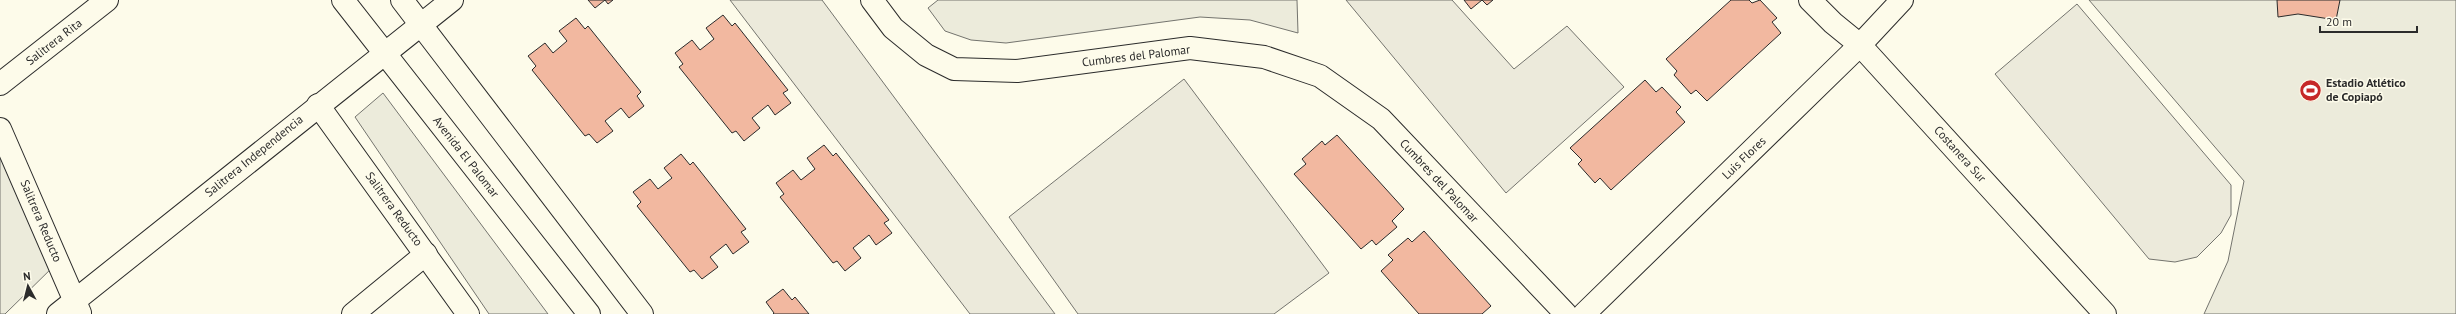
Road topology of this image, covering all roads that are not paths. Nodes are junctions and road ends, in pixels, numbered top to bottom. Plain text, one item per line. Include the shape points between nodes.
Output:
1 (107, 0) edge
2 (344, 0) edge
3 (402, 0) edge
4 (452, 0) edge
5 (872, 0) edge
6 (1810, 0) edge
7 (1902, 0) edge
8 (421, 25) junction
9 (1860, 45) junction
10 (385, 53) junction
11 (0, 84) edge
12 (318, 105) junction
13 (0, 129) edge
14 (426, 254) junction
15 (78, 307) edge
16 (58, 314) edge
17 (353, 314) edge
18 (468, 314) edge
19 (589, 314) edge
20 (642, 314) edge
21 (1566, 314) edge
22 (1584, 314) edge
23 (2105, 314) edge

1 - 11 street, Salitrera Rita
2 - 10 street, Avenida El Palomar
3 - 8 street
4 - 8 street, Salitrera Independencia
5 - 21 street, Cumbres del Palomar via 893,28 926,55 954,69 1017,71 1190,48 1264,57 1320,76 1381,119
6 - 9 street, Costanera Sur via 1832,23
7 - 9 street, Luis Flores
8 - 10 street, Salitrera Independencia
8 - 20 street
9 - 22 street, Luis Flores
9 - 23 street, Costanera Sur
10 - 12 street, Salitrera Independencia
10 - 19 street, Avenida El Palomar
12 - 14 street, Salitrera Reducto
12 - 15 street, Salitrera Independencia
13 - 15 street, Salitrera Reducto
14 - 17 street
14 - 18 street, Salitrera Reducto
15 - 16 street, Salitrera Independencia

